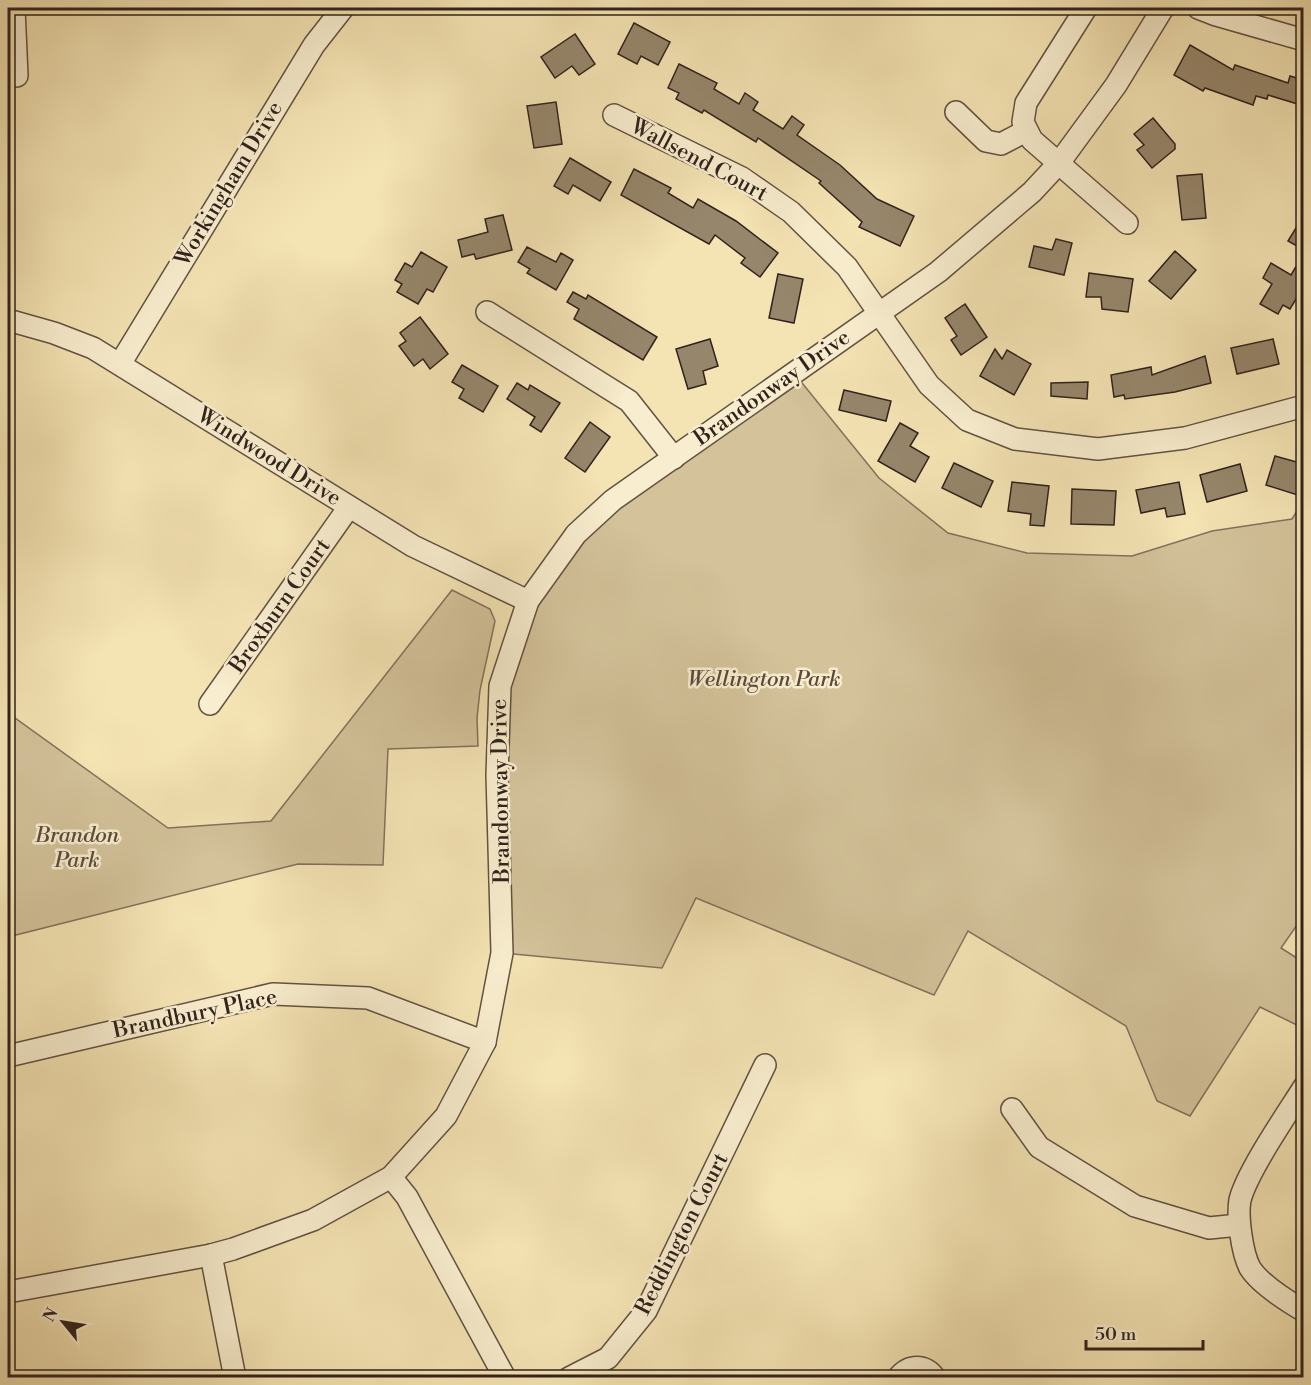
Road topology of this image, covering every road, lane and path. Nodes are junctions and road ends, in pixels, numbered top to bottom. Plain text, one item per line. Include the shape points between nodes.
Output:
1 (14, 8) edge
2 (343, 8) edge
3 (1086, 8) edge
4 (1163, 8) edge
5 (1198, 8) edge
6 (1304, 40) edge
7 (17, 76) dead end
8 (956, 112) dead end
9 (614, 115) dead end
10 (1026, 131) junction
11 (1059, 163) junction
12 (1127, 223) dead end
13 (488, 312) dead end
14 (880, 313) junction
15 (8, 320) edge
16 (120, 364) junction
17 (1304, 406) edge
18 (674, 458) junction
19 (349, 507) junction
20 (528, 601) junction
21 (210, 704) dead end
22 (485, 1042) junction
23 (8, 1056) edge
24 (765, 1065) dead end
25 (1304, 1087) edge
26 (1012, 1109) dead end
27 (391, 1177) junction
28 (1239, 1225) junction
29 (211, 1255) junction
30 (8, 1292) edge
31 (1304, 1311) edge
32 (235, 1377) edge
33 (505, 1377) edge
34 (569, 1377) edge
35 (898, 1377) edge
36 (935, 1377) edge

1 - 7 street
2 - 16 street, Workingham Drive via 314,45
3 - 10 street via 1026,103
4 - 11 street, Brandonway Drive via 1116,85
5 - 6 street
8 - 10 street via 986,141 1001,144
9 - 14 street, Wallsend Court via 742,178 791,212 847,267
10 - 11 street
11 - 12 street
11 - 14 street, Brandonway Drive via 1032,192 938,272
13 - 18 street via 629,401
14 - 17 street, Wallsend Court via 928,385 967,420 1015,439 1098,449 1185,438
14 - 18 street, Brandonway Drive
15 - 16 street, Windwood Drive via 93,348
16 - 19 street, Windwood Drive
18 - 20 street, Brandonway Drive via 614,500 576,534
19 - 20 street, Windwood Drive via 413,546
19 - 21 street, Broxburn Court
20 - 22 street, Brandonway Drive via 500,686 497,776 503,943
22 - 23 street, Brandbury Place via 368,998 273,994
22 - 27 street, Brandonway Drive via 446,1116
24 - 34 street, Reddington Court via 646,1311 608,1358
25 - 28 street via 1240,1199
26 - 28 street via 1039,1147 1135,1206 1209,1228
27 - 29 street, Brandonway Drive via 313,1220
27 - 33 street via 407,1197
28 - 31 street via 1250,1267 1282,1298
29 - 30 street, Brandonway Drive
29 - 32 street
35 - 36 street via 916,1367

